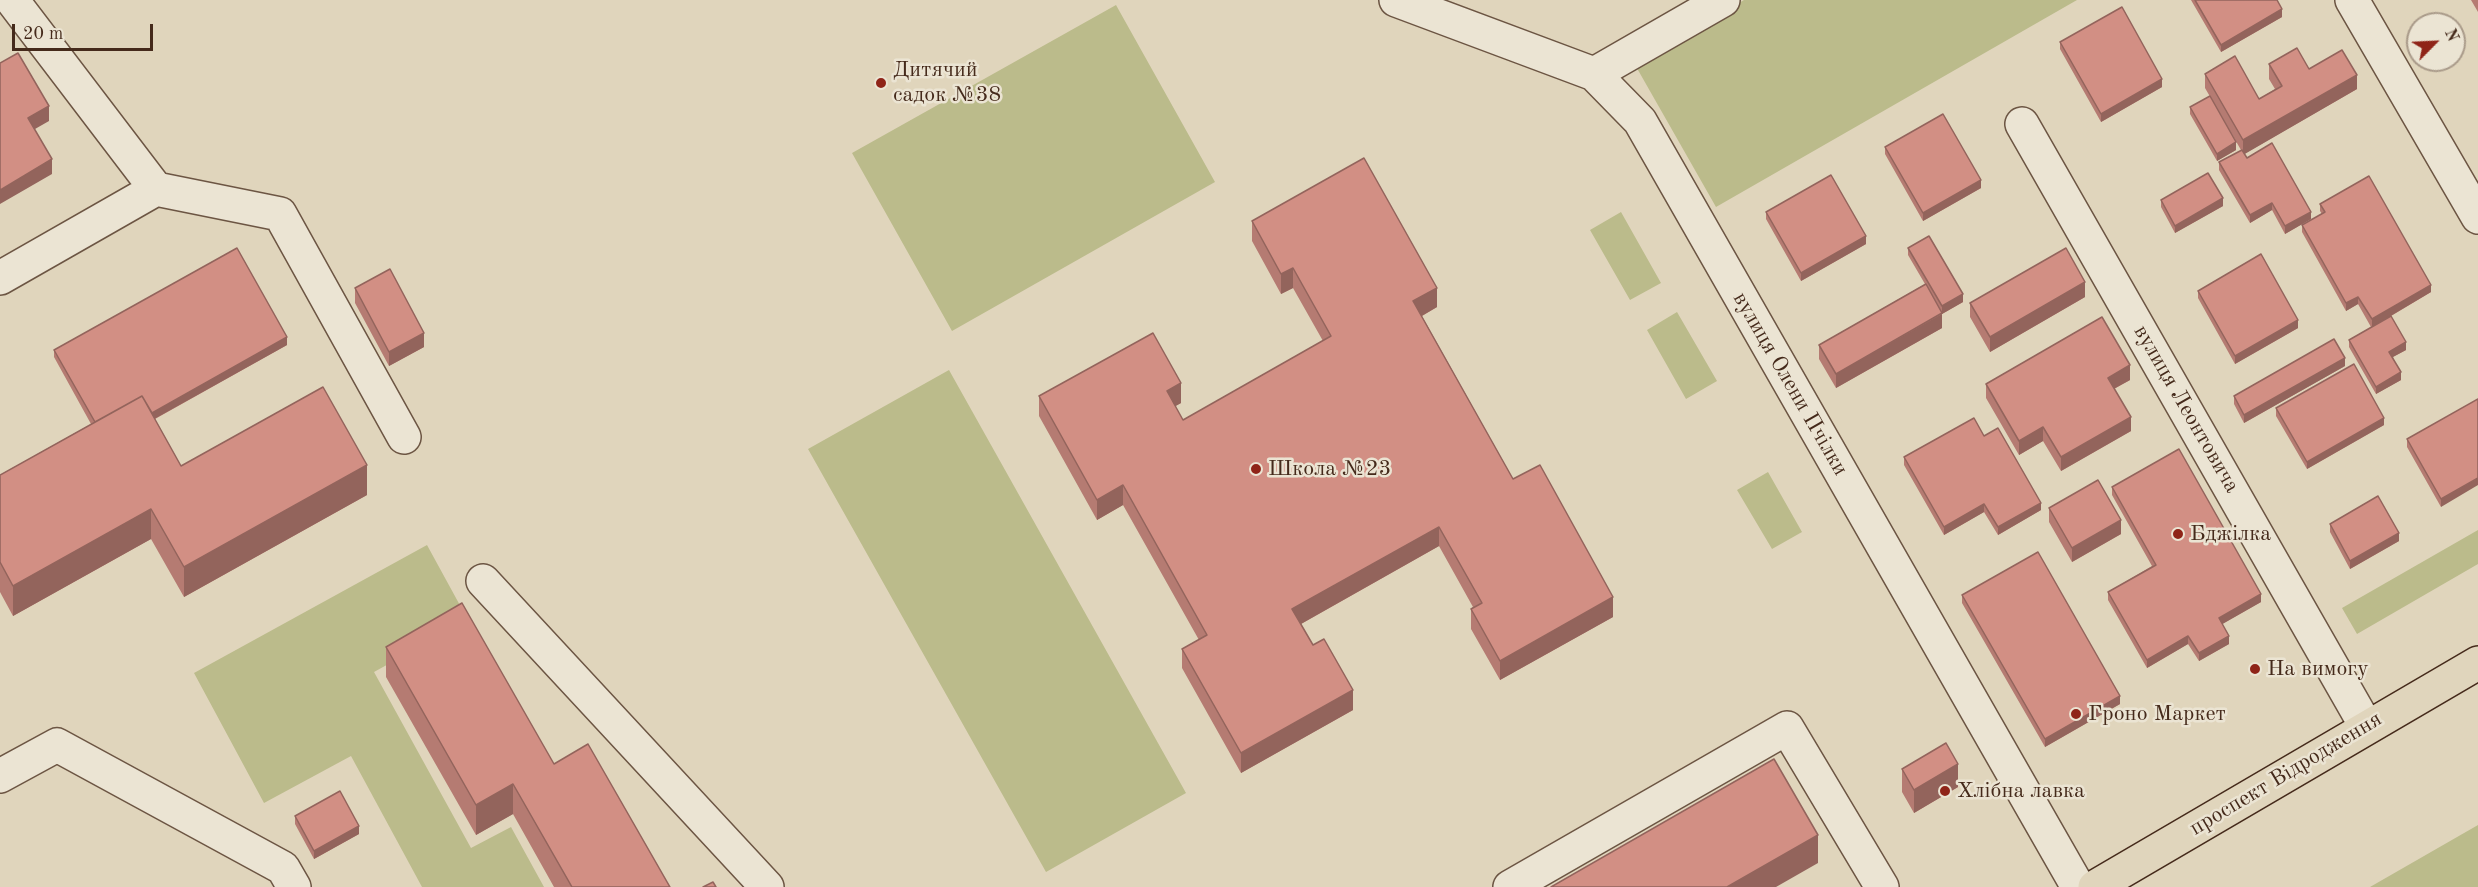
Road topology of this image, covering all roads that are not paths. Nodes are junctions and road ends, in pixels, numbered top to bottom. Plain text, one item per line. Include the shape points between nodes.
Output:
1 (12, 0) edge
2 (1396, 0) edge
3 (1723, 0) edge
4 (2352, 0) edge
5 (1594, 74) junction
6 (2022, 124) dead end
7 (156, 189) junction
8 (2478, 217) edge
9 (0, 278) edge
10 (404, 437) dead end
11 (483, 581) dead end
12 (2478, 663) edge
13 (2366, 726) junction
14 (0, 776) edge
15 (294, 887) edge
16 (767, 887) edge
17 (1510, 887) edge
18 (1882, 887) edge
19 (2078, 887) edge
20 (2095, 887) edge

1 - 7 street
2 - 5 street, вулиця Олени Пчілки
3 - 5 street
4 - 8 street
5 - 19 street, вулиця Олени Пчілки via 1640,121
6 - 13 street, вулиця Леонтовича
7 - 9 street
7 - 10 street via 280,214
11 - 16 street
12 - 13 main road, проспект Відродження
13 - 20 main road, проспект Відродження
14 - 15 street via 57,746 283,868
17 - 18 street via 1787,728

